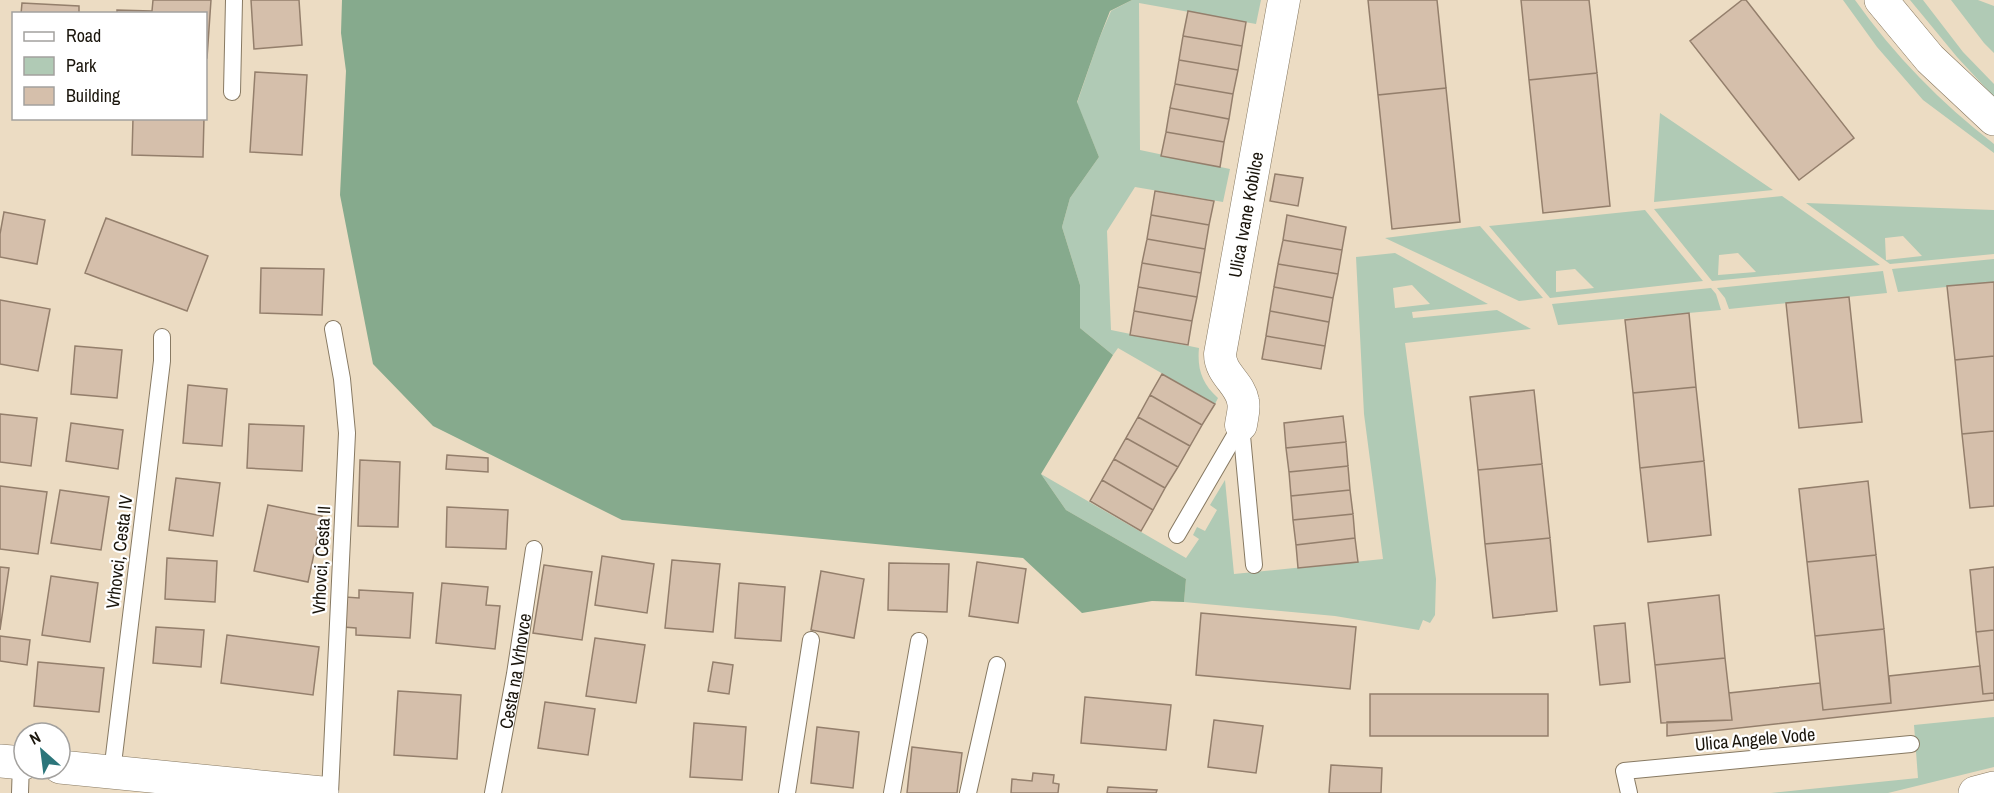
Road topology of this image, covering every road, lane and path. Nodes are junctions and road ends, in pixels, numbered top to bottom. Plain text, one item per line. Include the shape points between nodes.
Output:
1 (234, 0) edge
2 (1284, 0) edge
3 (1881, 0) edge
4 (232, 92) dead end
5 (1994, 119) edge
6 (333, 329) dead end
7 (162, 336) dead end
8 (1241, 425) junction
9 (1177, 535) dead end
10 (534, 549) dead end
11 (1254, 564) dead end
12 (811, 640) dead end
13 (919, 641) dead end
14 (997, 665) dead end
15 (1911, 744) dead end
16 (72, 768) edge
17 (112, 772) junction
18 (1994, 788) edge
19 (266, 790) edge
20 (322, 793) edge
21 (330, 793) edge
22 (493, 793) edge
23 (788, 793) edge
24 (892, 793) edge
25 (968, 793) edge
26 (1629, 793) edge
27 (1975, 793) edge

1 - 4 lane
2 - 8 street, Ulica Ivane Kobilce via 1220,354 1223,370 1243,401
3 - 5 street via 1930,59
6 - 21 lane, Vrhovci, Cesta II via 347,433
7 - 17 lane, Vrhovci, Cesta IV
8 - 9 lane
8 - 11 lane
10 - 22 lane, Cesta na Vrhovce
12 - 23 lane
13 - 24 lane
14 - 25 lane
15 - 26 lane, Ulica Angele Vode via 1624,771
16 - 17 street
17 - 19 street
18 - 27 street
19 - 20 street

